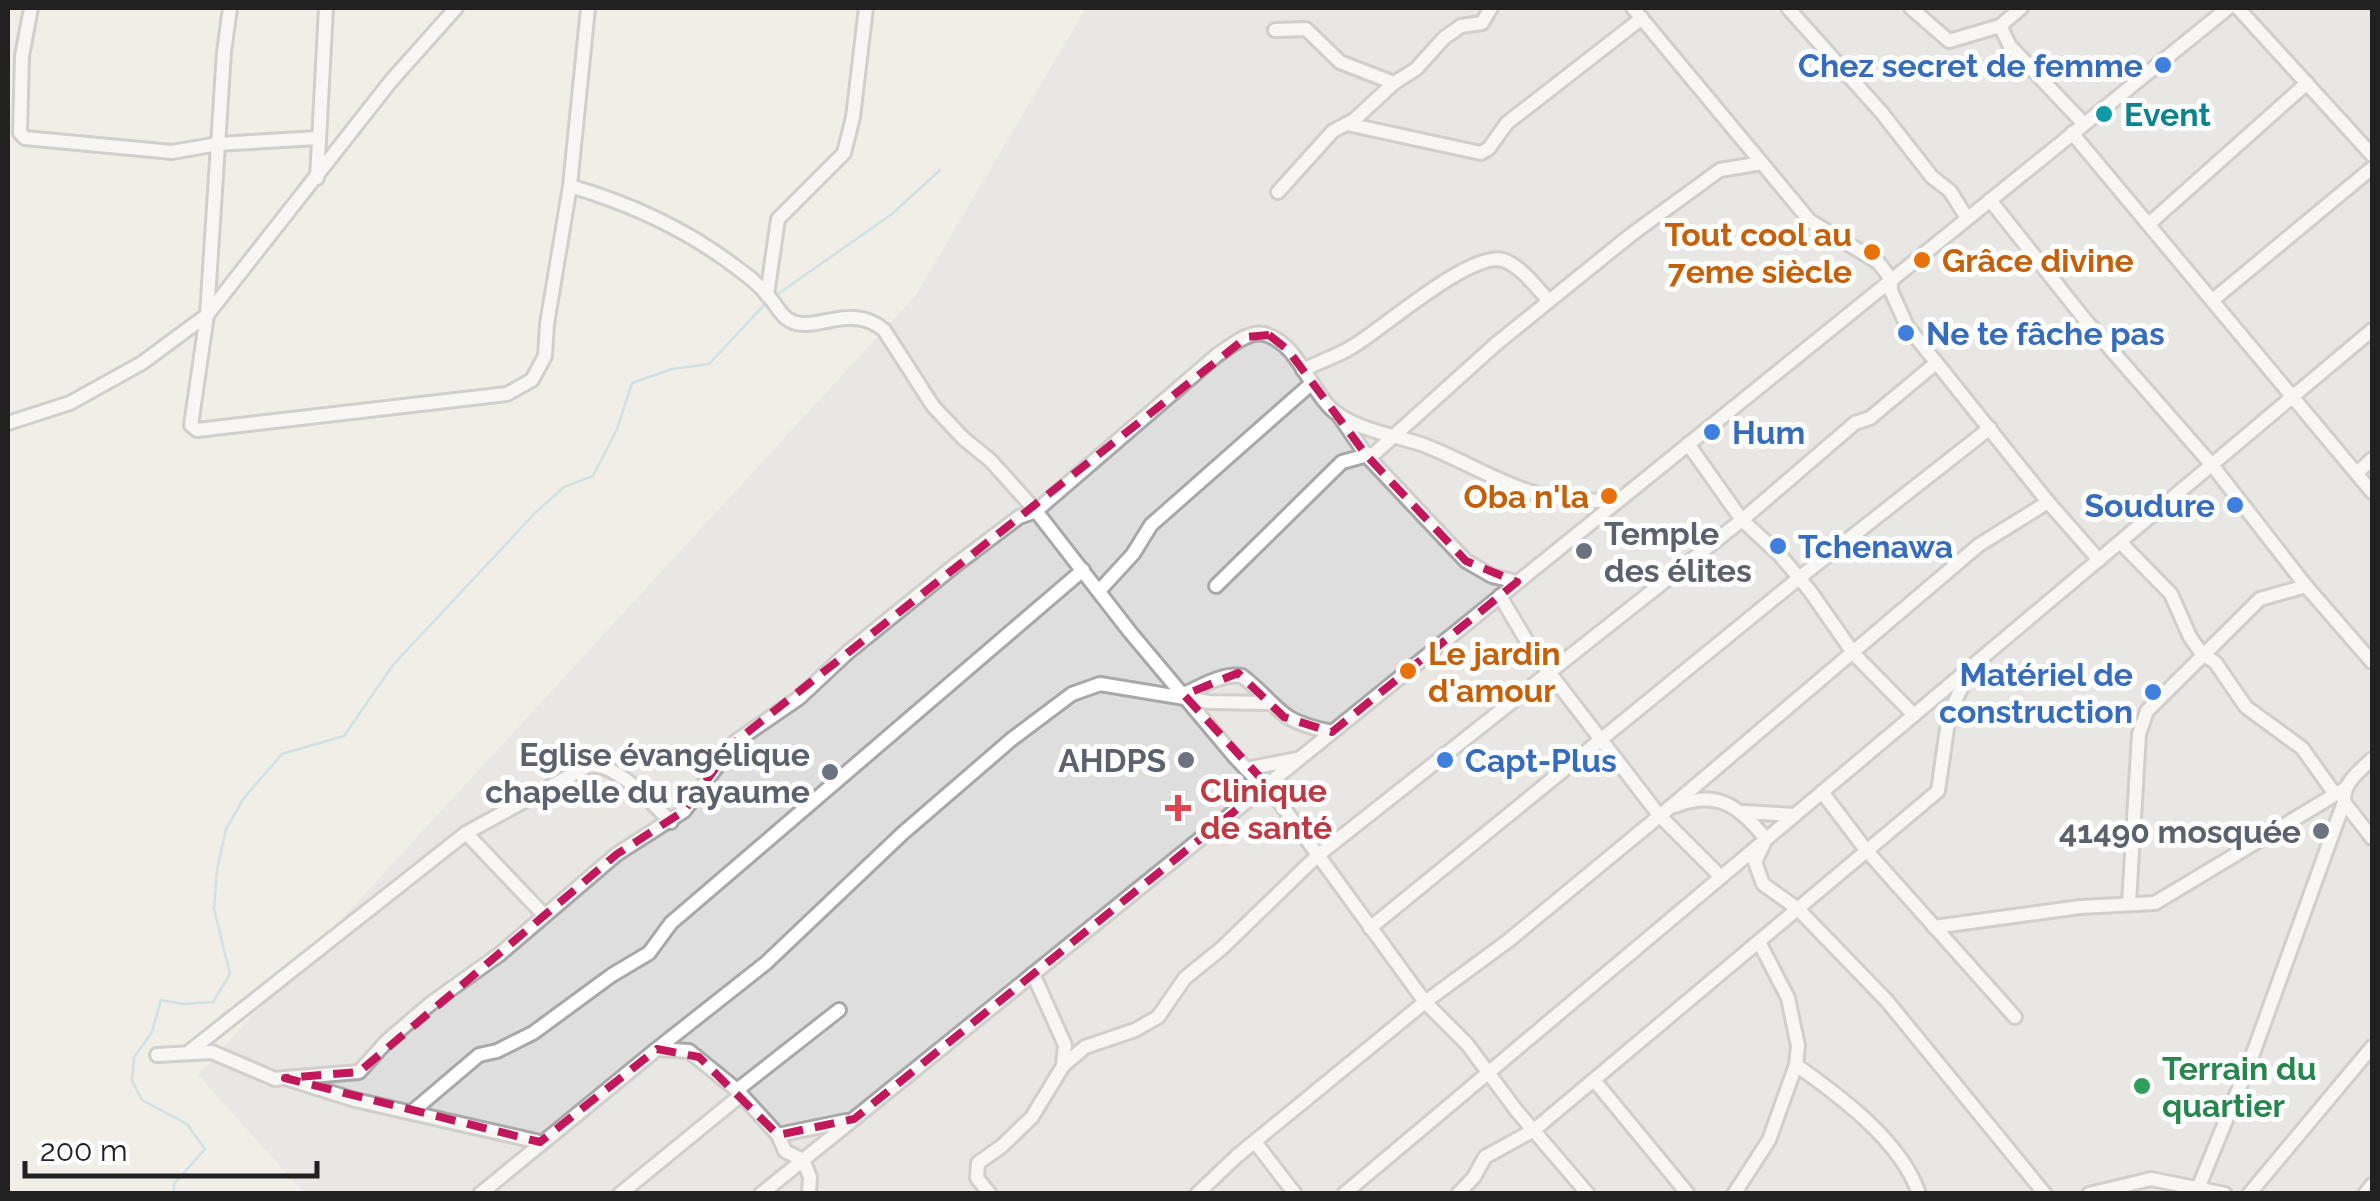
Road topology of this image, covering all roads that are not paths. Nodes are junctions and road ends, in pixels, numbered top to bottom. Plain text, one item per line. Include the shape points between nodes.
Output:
1 (31, 8) edge
2 (230, 8) edge
3 (326, 8) edge
4 (456, 8) edge
5 (588, 8) edge
6 (866, 8) edge
7 (1491, 8) edge
8 (1788, 8) edge
9 (1911, 8) edge
10 (2228, 8) edge
11 (2238, 8) edge
12 (2017, 9) edge
13 (1637, 13) edge
14 (2000, 26) junction
15 (1275, 30) dead end
16 (22, 56) junction
17 (8, 70) edge
18 (1394, 83) junction
19 (2307, 83) junction
20 (1347, 124) junction
21 (2078, 129) junction
22 (318, 138) junction
23 (218, 144) junction
24 (2372, 155) edge
25 (1762, 163) junction
26 (2372, 168) edge
27 (318, 178) junction
28 (570, 186) junction
29 (1278, 192) dead end
30 (1990, 200) junction
31 (1968, 218) junction
32 (2150, 222) junction
33 (1892, 280) junction
34 (767, 294) junction
35 (2214, 299) junction
36 (1549, 301) junction
37 (207, 315) junction
38 (2372, 330) edge
39 (1936, 363) junction
40 (1303, 370) junction
41 (1312, 383) junction
42 (2294, 396) junction
43 (1978, 414) junction
44 (1339, 415) junction
45 (8, 423) edge
46 (1990, 428) junction
47 (1397, 436) junction
48 (1972, 441) junction
49 (1688, 444) junction
50 (1367, 456) junction
51 (2372, 459) edge
52 (2212, 465) junction
53 (2357, 473) junction
54 (2372, 492) edge
55 (1617, 501) junction
56 (2048, 502) junction
57 (1036, 512) junction
58 (1742, 520) junction
59 (2120, 542) junction
60 (2099, 560) junction
61 (1083, 570) junction
62 (1799, 578) junction
63 (1517, 582) junction
64 (1216, 586) dead end
65 (2306, 586) junction
66 (1099, 591) junction
67 (1500, 596) junction
68 (1854, 654) junction
69 (2202, 654) junction
70 (2372, 662) edge
71 (1971, 667) junction
72 (1550, 675) junction
73 (1942, 691) junction
74 (1186, 696) junction
75 (1268, 703) junction
76 (1914, 715) junction
77 (1949, 715) junction
78 (1332, 732) junction
79 (1601, 740) junction
80 (1300, 758) junction
81 (2372, 760) edge
82 (1246, 768) junction
83 (1267, 784) junction
84 (1822, 792) junction
85 (2342, 795) junction
86 (1664, 812) junction
87 (1744, 812) junction
88 (1795, 814) junction
89 (671, 822) junction
90 (466, 833) junction
91 (2372, 838) edge
92 (1766, 839) junction
93 (1866, 850) junction
94 (1318, 856) junction
95 (1721, 877) junction
96 (2129, 903) junction
97 (1798, 909) junction
98 (544, 915) junction
99 (1934, 927) junction
100 (1370, 928) junction
101 (1759, 942) junction
102 (1033, 974) junction
103 (1425, 1002) junction
104 (839, 1010) dead end
105 (2015, 1017) dead end
106 (2372, 1047) edge
107 (657, 1049) junction
108 (190, 1052) junction
109 (158, 1055) dead end
110 (1064, 1066) junction
111 (1796, 1066) junction
112 (1489, 1072) junction
113 (285, 1078) junction
114 (1594, 1080) junction
115 (739, 1093) junction
116 (413, 1111) junction
117 (854, 1119) junction
118 (1534, 1130) junction
119 (778, 1135) junction
120 (540, 1142) junction
121 (1255, 1142) junction
122 (803, 1160) junction
123 (2372, 1185) edge
124 (2199, 1186) junction
125 (480, 1194) edge
126 (620, 1194) edge
127 (762, 1194) edge
128 (809, 1194) edge
129 (990, 1194) edge
130 (1197, 1194) edge
131 (1295, 1194) edge
132 (1344, 1194) edge
133 (1458, 1194) edge
134 (1588, 1194) edge
135 (1688, 1194) edge
136 (1734, 1194) edge
137 (1919, 1194) edge
138 (2046, 1194) edge
139 (2089, 1194) edge
140 (2226, 1194) edge
141 (2248, 1194) edge
142 (2366, 1194) edge

1 - 16 street
2 - 23 street
3 - 22 street
4 - 27 street
5 - 28 street
6 - 34 street via 844,153 778,219
7 - 18 street via 1482,24 1456,28
8 - 31 street
9 - 14 street via 1949,41
10 - 21 street
11 - 19 street
12 - 14 street
13 - 20 street via 1480,153
13 - 25 street
14 - 21 street
15 - 18 street via 1306,28 1349,67
16 - 17 street
16 - 23 street via 24,138 172,152
18 - 20 street
19 - 24 street
19 - 32 street
20 - 29 street
21 - 30 street
21 - 32 street
22 - 23 street
22 - 27 street
23 - 37 street
25 - 33 street via 1810,221 1868,255
25 - 36 street via 1720,170
26 - 35 street
27 - 37 street
28 - 34 street via 670,224
28 - 37 street via 544,356 532,380 507,394 197,430 191,425
30 - 31 street
30 - 52 street
31 - 33 street
32 - 35 street
33 - 39 street via 1907,326
33 - 49 street
34 - 57 street via 790,321 874,322 934,406
35 - 42 street
36 - 40 street via 1516,267 1487,258 1350,349
36 - 47 street
37 - 45 street via 142,363 70,402
38 - 42 street
39 - 43 street
39 - 58 street via 1870,418 1855,422
40 - 41 street
40 - 57 street via 1269,334 1247,337 1217,355
41 - 44 street
41 - 66 street via 1151,525
42 - 52 street
42 - 53 street
43 - 46 street
43 - 48 street
44 - 47 street
44 - 50 street
46 - 48 street
46 - 56 street
47 - 50 street
47 - 55 street via 1553,498
48 - 62 street
49 - 55 street
49 - 58 street
50 - 63 street via 1466,562
50 - 64 street via 1342,462
51 - 53 street
52 - 59 street
52 - 65 street
53 - 54 street
55 - 63 street
56 - 60 street
56 - 68 street via 1979,545
57 - 61 street
57 - 89 street via 958,563 799,698 735,742
58 - 62 street
58 - 72 street
59 - 60 street
59 - 69 street via 2171,594
60 - 71 street
61 - 66 street
61 - 116 street via 672,924 649,953 533,1032 478,1055
62 - 68 street
62 - 79 street
63 - 67 street
65 - 69 street via 2260,599
65 - 70 street
66 - 74 street
67 - 72 street
67 - 78 street
68 - 76 street
68 - 86 street
69 - 85 street via 2246,707 2302,748
69 - 96 street via 2147,711 2139,734
71 - 73 street
71 - 77 street
72 - 79 street
72 - 94 street
73 - 76 street
73 - 77 street
74 - 75 street
74 - 75 street via 1233,675
74 - 82 street
74 - 107 street via 1100,684 1072,694 903,833 766,963
75 - 78 street via 1293,722
76 - 84 street
77 - 93 street via 1938,791
78 - 80 street
79 - 86 street
79 - 100 street
80 - 82 street
80 - 83 street
81 - 85 street
82 - 83 street
83 - 94 street
83 - 102 street
84 - 88 street
84 - 93 street
85 - 91 street
85 - 96 street via 2211,867 2169,898
85 - 124 street via 2252,1059
86 - 87 street via 1689,800 1724,802
86 - 95 street
86 - 103 street
87 - 88 street
87 - 92 street
88 - 92 street
89 - 90 street via 598,764
89 - 98 street via 617,854
90 - 98 street
90 - 108 street
92 - 95 street
92 - 97 street via 1755,862 1759,877
93 - 97 street
93 - 99 street
94 - 100 street
94 - 110 street via 1185,978 1158,1017 1085,1047
95 - 112 street
96 - 99 street
97 - 101 street
97 - 138 street via 1887,1000
98 - 113 street via 430,1004 359,1072
99 - 105 street
100 - 103 street
101 - 111 street via 1788,998
101 - 114 street
102 - 110 street via 1065,1045
102 - 117 street
103 - 112 street
103 - 121 street
104 - 115 street
106 - 141 street
107 - 115 street via 689,1051
107 - 120 street
108 - 109 street
108 - 113 street via 212,1052 263,1076
110 - 129 street via 1032,1117 978,1163 976,1178
111 - 136 street via 1769,1140
111 - 137 street via 1868,1123 1912,1172
112 - 118 street
112 - 132 street
113 - 116 street
114 - 118 street
114 - 135 street
115 - 119 street
115 - 126 street
116 - 120 street
117 - 119 street
117 - 122 street
118 - 133 street via 1486,1156
118 - 134 street
119 - 122 street via 785,1151
120 - 125 street
121 - 130 street
121 - 131 street
122 - 127 street
122 - 128 street
123 - 142 street
124 - 139 street via 2151,1179
124 - 140 street

